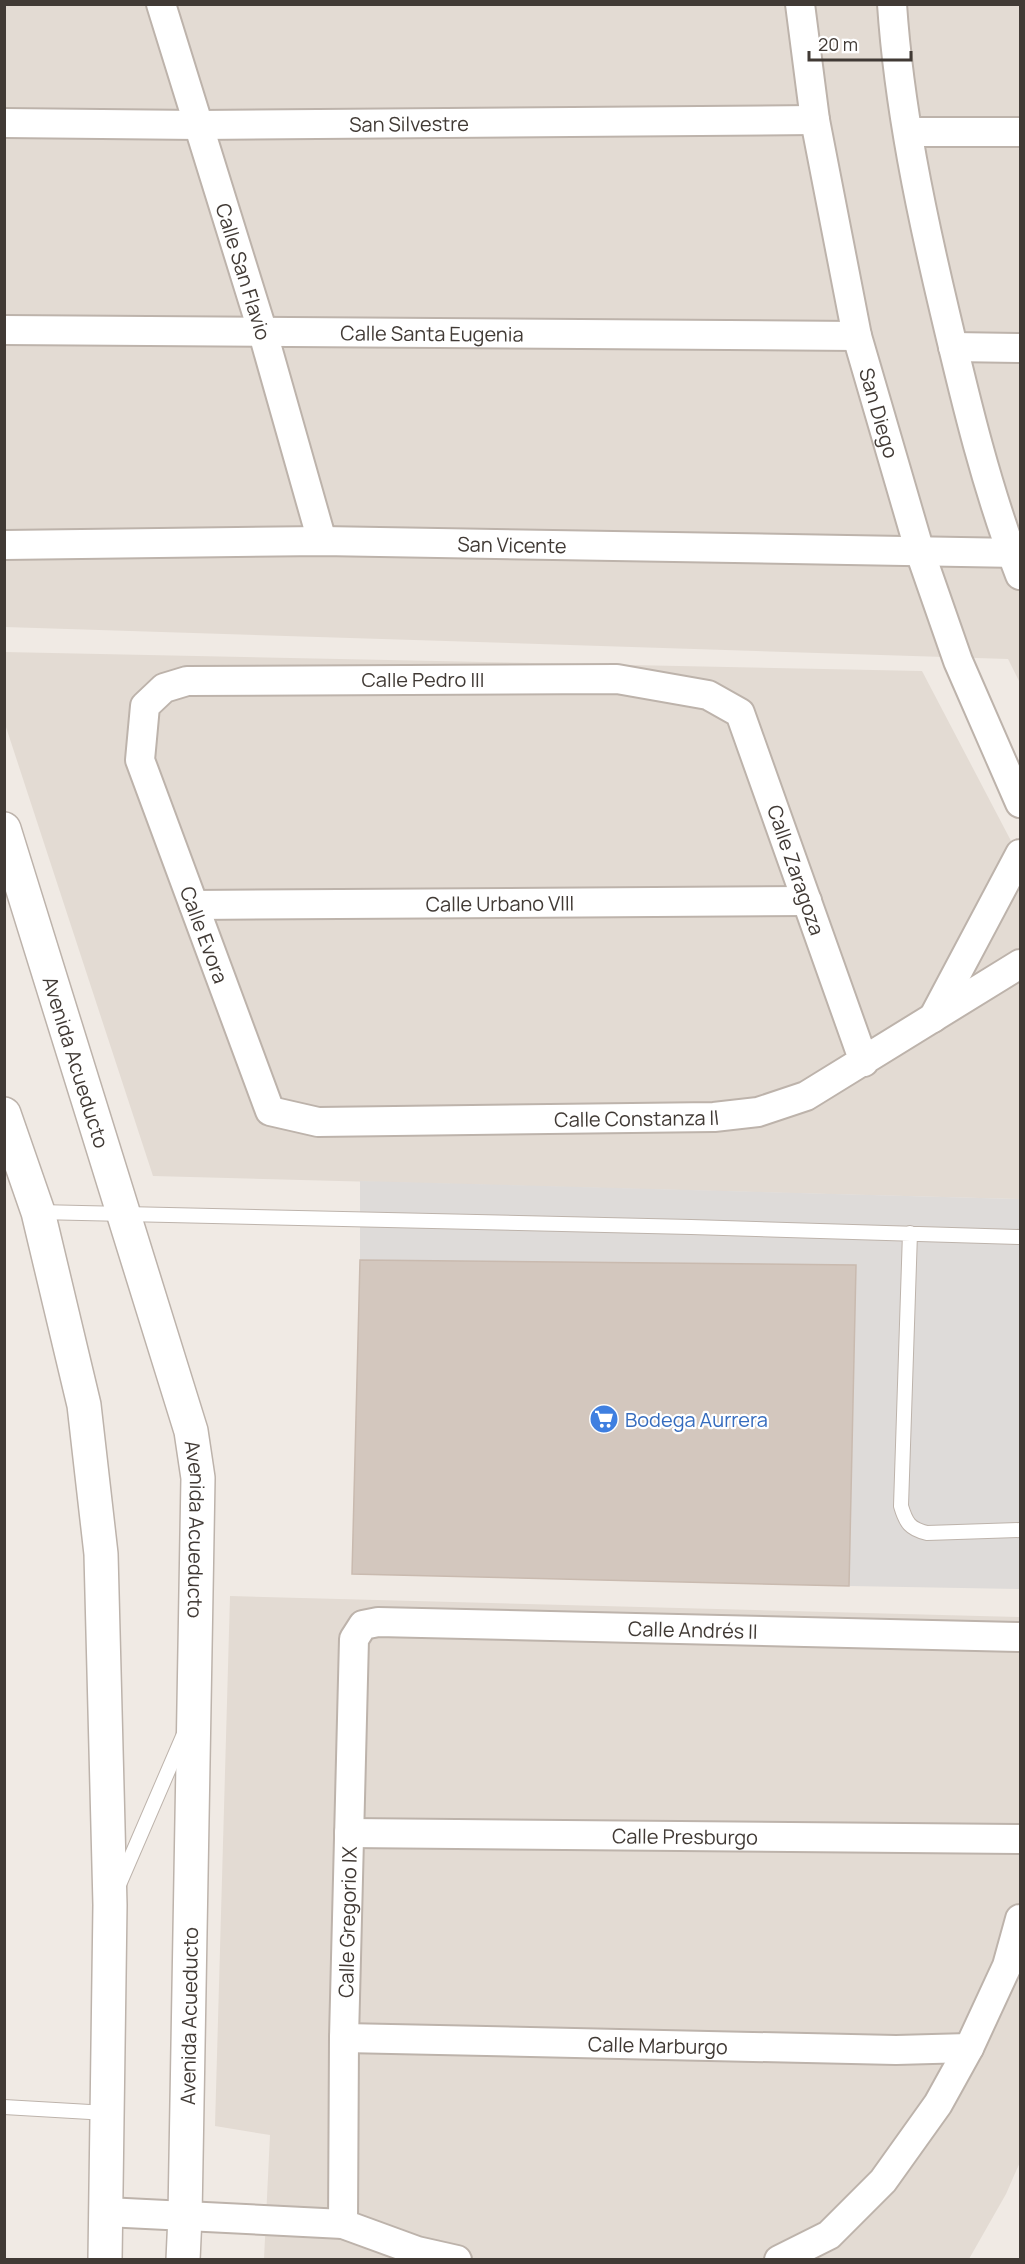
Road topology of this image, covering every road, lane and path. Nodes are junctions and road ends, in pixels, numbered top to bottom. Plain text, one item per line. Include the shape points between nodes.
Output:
1 (162, 4) edge
2 (800, 4) edge
3 (892, 4) edge
4 (815, 120) junction
5 (4, 123) edge
6 (199, 125) junction
7 (908, 132) junction
8 (1020, 132) edge
9 (4, 330) edge
10 (263, 333) junction
11 (857, 336) junction
12 (953, 347) junction
13 (1020, 348) edge
14 (322, 541) junction
15 (4, 545) edge
16 (920, 552) junction
17 (1018, 560) edge
18 (708, 695) joint
19 (146, 706) joint
20 (1020, 803) edge
21 (4, 829) edge
22 (1020, 854) edge
23 (807, 901) junction
24 (194, 905) junction
25 (1020, 964) edge
26 (932, 1019) junction
27 (864, 1062) junction
28 (4, 1114) edge
29 (318, 1122) joint
30 (38, 1212) junction
31 (124, 1214) junction
32 (910, 1233) junction
33 (1020, 1238) edge
34 (1020, 1530) edge
35 (363, 1625) joint
36 (1020, 1637) edge
37 (195, 1710) junction
38 (349, 1833) junction
39 (1020, 1839) edge
40 (110, 1905) junction
41 (1020, 1919) edge
42 (344, 2037) junction
43 (969, 2048) junction
44 (4, 2107) edge
45 (107, 2113) junction
46 (106, 2212) junction
47 (185, 2216) junction
48 (342, 2224) junction
49 (105, 2259) edge
50 (183, 2259) edge
51 (457, 2259) edge
52 (779, 2259) edge

1 - 6 street, Calle San Flavio
2 - 4 street, San Diego
3 - 7 street
4 - 6 street, San Silvestre
4 - 11 street, San Diego
5 - 6 street, San Silvestre
6 - 10 street, Calle San Flavio
7 - 8 street
7 - 12 street
9 - 10 street, Calle Santa Eugenia
10 - 11 street, Calle Santa Eugenia
10 - 14 street, Calle San Flavio
11 - 16 street, San Diego
12 - 13 street
12 - 17 street via 979,454
14 - 15 street, San Vicente
14 - 16 street, San Vicente
16 - 17 street, San Vicente
16 - 20 street, San Diego via 958,661
18 - 19 street, Calle Pedro III via 617,679 187,681 164,688
18 - 23 street, Calle Zaragoza via 740,713
19 - 24 street, Calle Evora via 140,760
21 - 31 street, Avenida Acueducto
22 - 26 street, Calle Constanza II
23 - 24 street, Calle Urbano VIII
23 - 27 street, Calle Zaragoza
24 - 29 street, Calle Evora via 270,1111
25 - 26 street, Calle Constanza II
26 - 27 street, Calle Constanza II
27 - 29 street, Calle Constanza II via 806,1096 758,1112 714,1117
28 - 30 street
30 - 31 lane
30 - 40 street via 84,1405 101,1554
31 - 32 lane
31 - 37 street, Avenida Acueducto via 192,1431 198,1478
32 - 33 lane
32 - 34 lane via 901,1506 905,1521 913,1529 927,1533
35 - 36 street, Calle Andrés II via 378,1622
35 - 38 street, Calle Gregorio IX via 354,1639
37 - 40 lane
37 - 47 street, Avenida Acueducto
38 - 39 street, Calle Presburgo
38 - 42 street, Calle Gregorio IX
40 - 45 street
41 - 43 street via 1007,1966
42 - 43 street, Calle Marburgo via 884,2050
42 - 48 street, Calle Gregorio IX
43 - 52 street via 938,2104 883,2181 829,2235
44 - 45 lane
45 - 46 street
46 - 47 street
46 - 49 street
47 - 48 street
47 - 50 street, Avenida Acueducto
48 - 51 street via 417,2251

